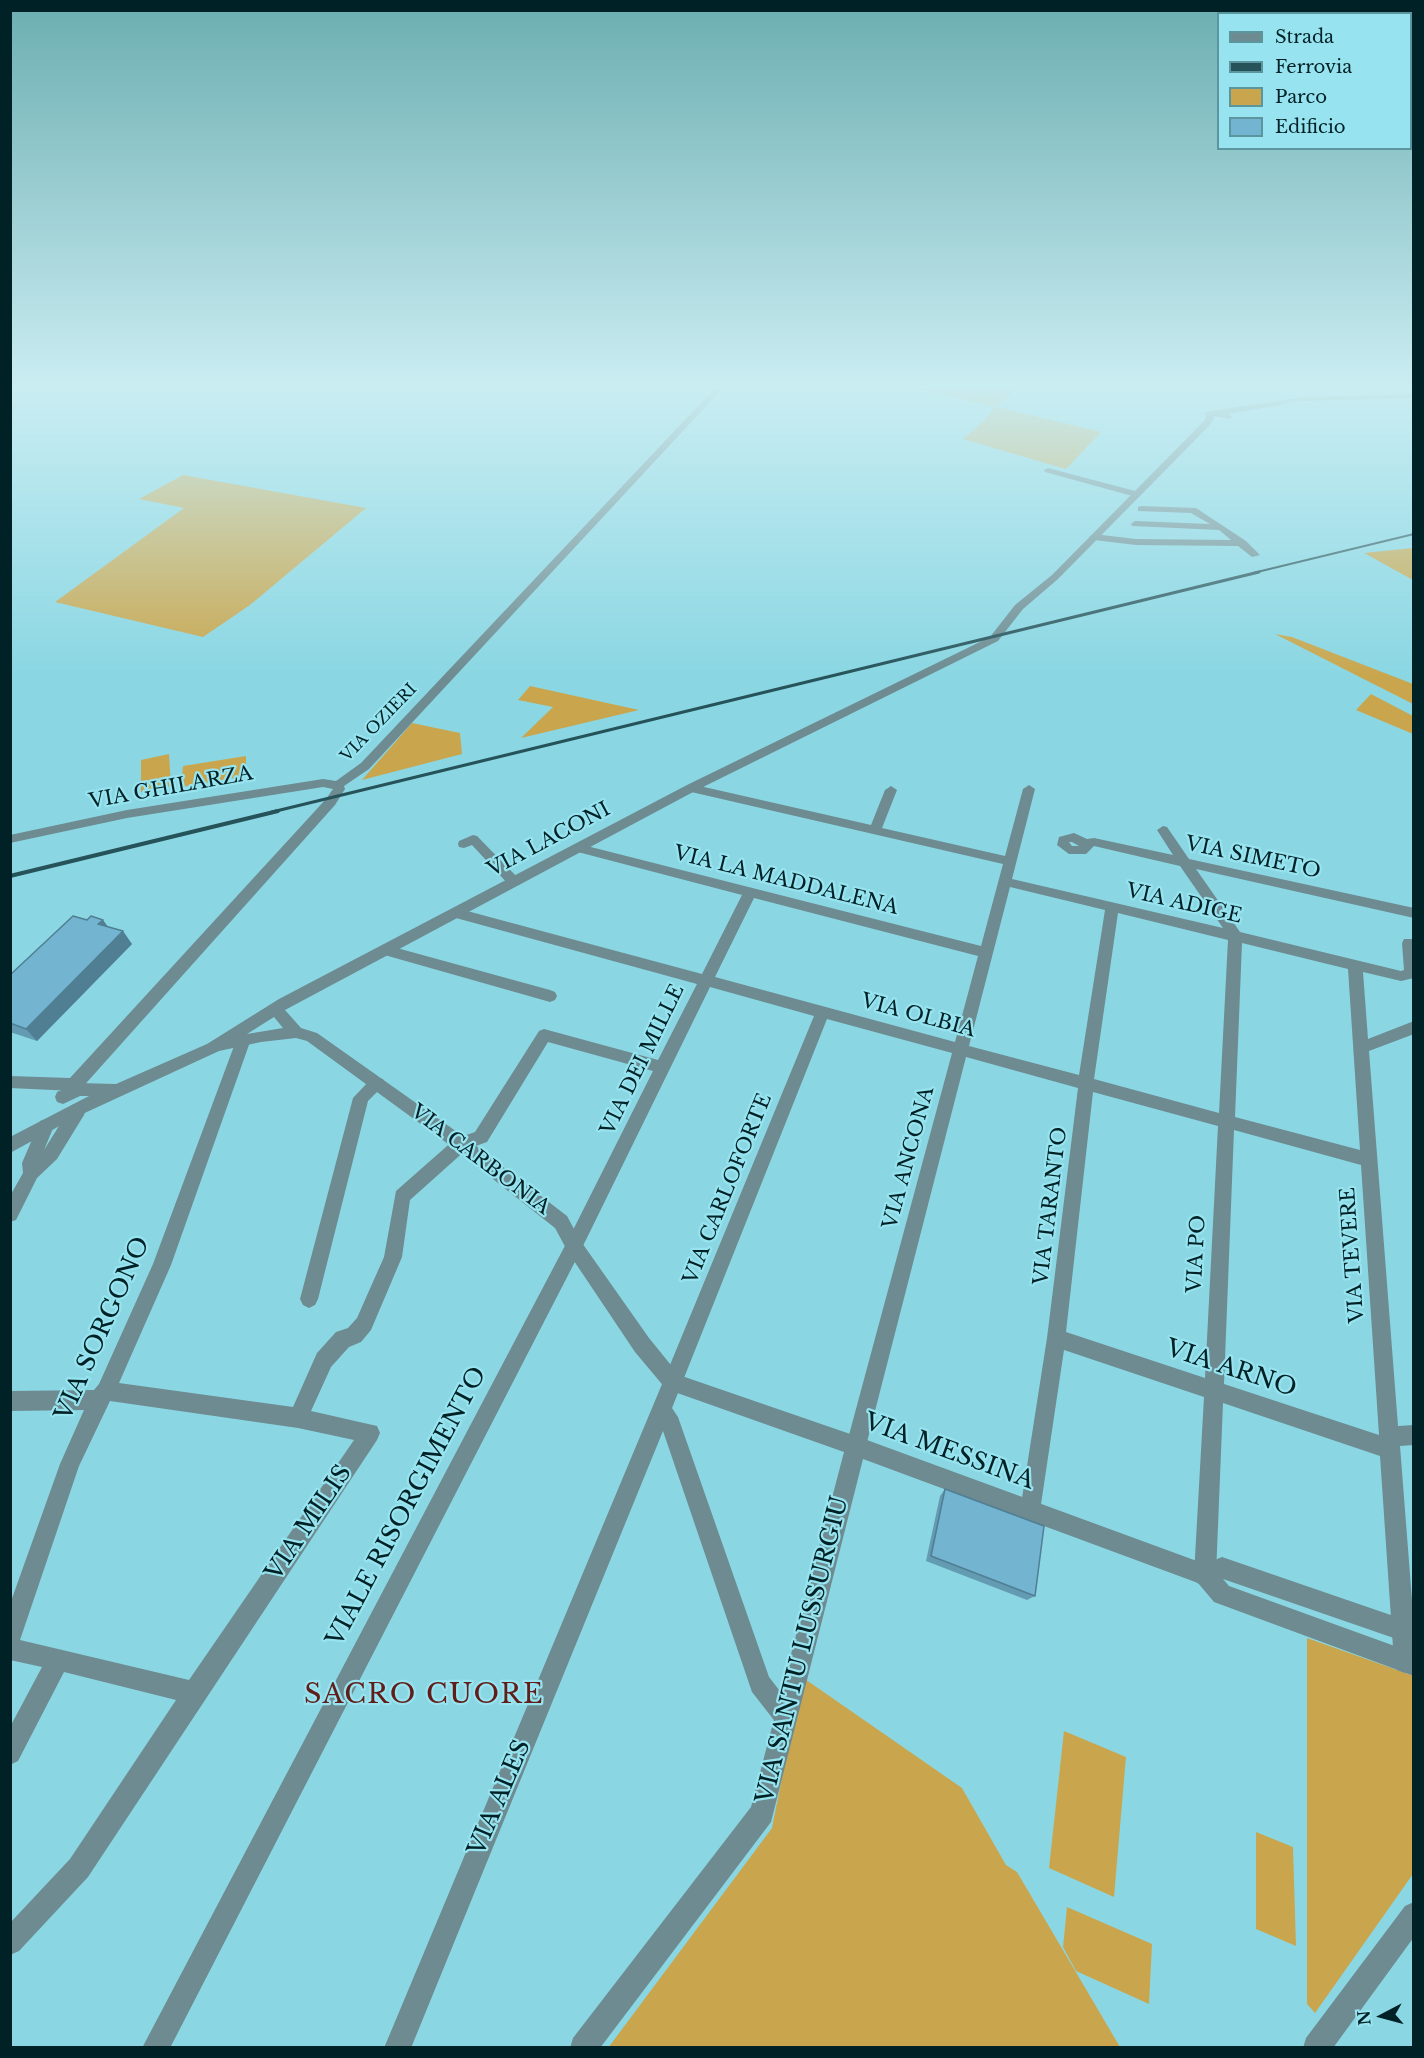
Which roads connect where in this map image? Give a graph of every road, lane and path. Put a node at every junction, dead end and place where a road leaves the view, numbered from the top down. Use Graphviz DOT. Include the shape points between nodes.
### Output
graph roads {
  1 [pos="628,485"];
  2 [pos="1103,485"];
  3 [pos="1145,485"];
  4 [pos="1136,494"];
  5 [pos="1129,501"];
  6 [pos="1141,509"];
  7 [pos="1135,524"];
  8 [pos="1221,527"];
  9 [pos="1094,537"];
  10 [pos="1144,542"];
  11 [pos="1243,543"];
  12 [pos="1255,555"];
  13 [pos="338,785"];
  14 [pos="691,788"];
  15 [pos="1029,789"];
  16 [pos="891,790"];
  17 [pos="875,830"];
  18 [pos="1163,830"];
  19 [pos="10,839"];
  20 [pos="464,844"];
  21 [pos="1085,844"];
  22 [pos="579,848"];
  23 [pos="1009,861"];
  24 [pos="1186,864"];
  25 [pos="1003,881"];
  26 [pos="514,882"];
  27 [pos="750,892"];
  28 [pos="1112,907"];
  29 [pos="456,913"];
  30 [pos="1413,913"];
  31 [pos="1235,936"];
  32 [pos="1409,943"];
  33 [pos="386,950"];
  34 [pos="984,952"];
  35 [pos="1355,965"];
  36 [pos="706,981"];
  37 [pos="550,996"];
  38 [pos="276,1009"];
  39 [pos="823,1012"];
  40 [pos="1413,1028"];
  41 [pos="296,1032"];
  42 [pos="242,1042"];
  43 [pos="1361,1045"];
  44 [pos="212,1048"];
  45 [pos="959,1049"];
  46 [pos="663,1068"];
  47 [pos="10,1082"];
  48 [pos="1086,1083"];
  49 [pos="377,1084"];
  50 [pos="74,1099"];
  51 [pos="1225,1121"];
  52 [pos="46,1126"];
  53 [pos="461,1144"];
  54 [pos="10,1146"];
  55 [pos="1369,1160"];
  56 [pos="31,1173"];
  57 [pos="10,1214"];
  58 [pos="574,1246"];
  59 [pos="309,1299"];
  60 [pos="1056,1338"];
  61 [pos="673,1382"];
  62 [pos="1213,1390"];
  63 [pos="103,1395"];
  64 [pos="10,1401"];
  65 [pos="660,1413"];
  66 [pos="298,1418"];
  67 [pos="1413,1435"];
  68 [pos="1389,1443"];
  69 [pos="855,1446"];
  70 [pos="1030,1511"];
  71 [pos="1206,1575"];
  72 [pos="1408,1632"];
  73 [pos="10,1637"];
  74 [pos="10,1649"];
  75 [pos="58,1659"];
  76 [pos="1409,1664"];
  77 [pos="194,1693"];
  78 [pos="784,1716"];
  79 [pos="10,1753"];
  80 [pos="1413,1915"];
  81 [pos="10,1942"];
  82 [pos="155,2048"];
  83 [pos="397,2048"];
  84 [pos="583,2048"];
  85 [pos="1316,2048"];
  1 -- 13 [label="street, VIA OZIERI" via="365,766"];
  2 -- 4 [label="street"];
  3 -- 4 [label="street"];
  4 -- 5 [label="street"];
  5 -- 6 [label="street"];
  5 -- 9 [label="street"];
  6 -- 7 [label="street"];
  6 -- 8 [label="street" via="1193,510"];
  7 -- 8 [label="street"];
  7 -- 10 [label="street"];
  8 -- 11 [label="street"];
  9 -- 10 [label="street"];
  9 -- 14 [label="street, VIA LACONI" via="1055,578 1019,607 994,639"];
  10 -- 11 [label="street"];
  11 -- 12 [label="street"];
  13 -- 19 [label="street, VIA GHILARZA" via="323,783 127,813"];
  13 -- 50 [label="street, VIA OZIERI" via="334,797 316,819"];
  14 -- 17 [label="street"];
  14 -- 22 [label="street, VIA LACONI"];
  15 -- 23 [label="street, VIA ANCONA"];
  16 -- 17 [label="street"];
  17 -- 23 [label="street"];
  18 -- 24 [label="street"];
  20 -- 26 [label="street" via="473,840"];
  21 -- 24 [label="street, VIA SIMETO" via="1094,842"];
  22 -- 26 [label="street, VIA LACONI"];
  22 -- 27 [label="street, VIA LA MADDALENA"];
  23 -- 25 [label="street, VIA ANCONA"];
  24 -- 30 [label="street, VIA SIMETO"];
  24 -- 31 [label="street"];
  25 -- 28 [label="street, VIA ADIGE"];
  25 -- 34 [label="street, VIA ANCONA"];
  26 -- 29 [label="street, VIA LACONI"];
  27 -- 34 [label="street, VIA LA MADDALENA"];
  27 -- 36 [label="street, VIA DEI MILLE"];
  28 -- 31 [label="street, VIA ADIGE"];
  28 -- 48 [label="street, VIA TARANTO"];
  29 -- 33 [label="street, VIA LACONI"];
  29 -- 36 [label="street, VIA OLBIA"];
  31 -- 35 [label="street, VIA ADIGE"];
  31 -- 51 [label="street, VIA PO"];
  32 -- 35 [label="street" via="1411,972 1401,976"];
  33 -- 37 [label="street"];
  33 -- 38 [label="street, VIA LACONI"];
  34 -- 45 [label="street, VIA ANCONA"];
  35 -- 43 [label="street, VIA TEVERE"];
  36 -- 39 [label="street, VIA OLBIA"];
  36 -- 46 [label="street, VIA DEI MILLE"];
  38 -- 41 [label="street, VIA CARBONIA"];
  38 -- 44 [label="street, VIA LACONI"];
  39 -- 45 [label="street, VIA OLBIA"];
  39 -- 61 [label="street, VIA CARLOFORTE"];
  40 -- 43 [label="street" via="1372,1046"];
  41 -- 42 [label="street"];
  41 -- 49 [label="street, VIA CARBONIA" via="312,1037"];
  42 -- 44 [label="street"];
  42 -- 63 [label="street, VIA SORGONO" via="162,1265"];
  43 -- 55 [label="street, VIA TEVERE"];
  44 -- 50 [label="street, VIA LACONI" via="121,1089"];
  45 -- 48 [label="street, VIA OLBIA"];
  45 -- 69 [label="street, VIA ANCONA"];
  46 -- 53 [label="street" via="544,1035 481,1137"];
  46 -- 58 [label="street, VIA DEI MILLE"];
  47 -- 50 [label="street"];
  48 -- 51 [label="street, VIA OLBIA"];
  48 -- 60 [label="street, VIA TARANTO"];
  49 -- 53 [label="street, VIA CARBONIA"];
  49 -- 59 [label="street" via="361,1098"];
  50 -- 52 [label="street"];
  50 -- 56 [label="street" via="51,1154"];
  51 -- 55 [label="street, VIA OLBIA"];
  51 -- 62 [label="street, VIA PO"];
  52 -- 54 [label="street"];
  52 -- 56 [label="street" via="30,1163"];
  53 -- 58 [label="street, VIA CARBONIA" via="561,1222"];
  53 -- 66 [label="street" via="402,1196 393,1257 364,1324 324,1360"];
  55 -- 68 [label="street, VIA TEVERE"];
  56 -- 57 [label="street"];
  58 -- 61 [label="street, VIA CARBONIA" via="642,1345"];
  58 -- 82 [label="street, VIALE RISORGIMENTO"];
  60 -- 62 [label="street, VIA ARNO"];
  60 -- 70 [label="street, VIA TARANTO"];
  61 -- 65 [label="street, VIA ALES"];
  61 -- 69 [label="street, VIA MESSINA"];
  62 -- 68 [label="street, VIA ARNO"];
  62 -- 71 [label="street, VIA PO"];
  63 -- 64 [label="street"];
  63 -- 66 [label="street"];
  63 -- 73 [label="street, VIA SORGONO" via="70,1464"];
  65 -- 78 [label="street" via="668,1417 760,1684"];
  65 -- 83 [label="street, VIA ALES"];
  66 -- 77 [label="street, VIA MILIS" via="370,1434"];
  67 -- 68 [label="street"];
  68 -- 72 [label="street, VIA TEVERE"];
  69 -- 70 [label="street, VIA MESSINA"];
  69 -- 78 [label="street, VIA SANTU LUSSURGIU"];
  70 -- 71 [label="street, VIA MESSINA"];
  71 -- 72 [label="street, VIA MESSINA" via="1222,1568"];
  71 -- 76 [label="street, VIA MESSINA" via="1222,1594"];
  72 -- 76 [label="street, VIA MESSINA"];
  74 -- 75 [label="street"];
  75 -- 77 [label="street"];
  75 -- 79 [label="street"];
  77 -- 81 [label="street, VIA MILIS" via="79,1868"];
  78 -- 84 [label="street, VIA SANTU LUSSURGIU" via="762,1813"];
  80 -- 85 [label="street"];
}
